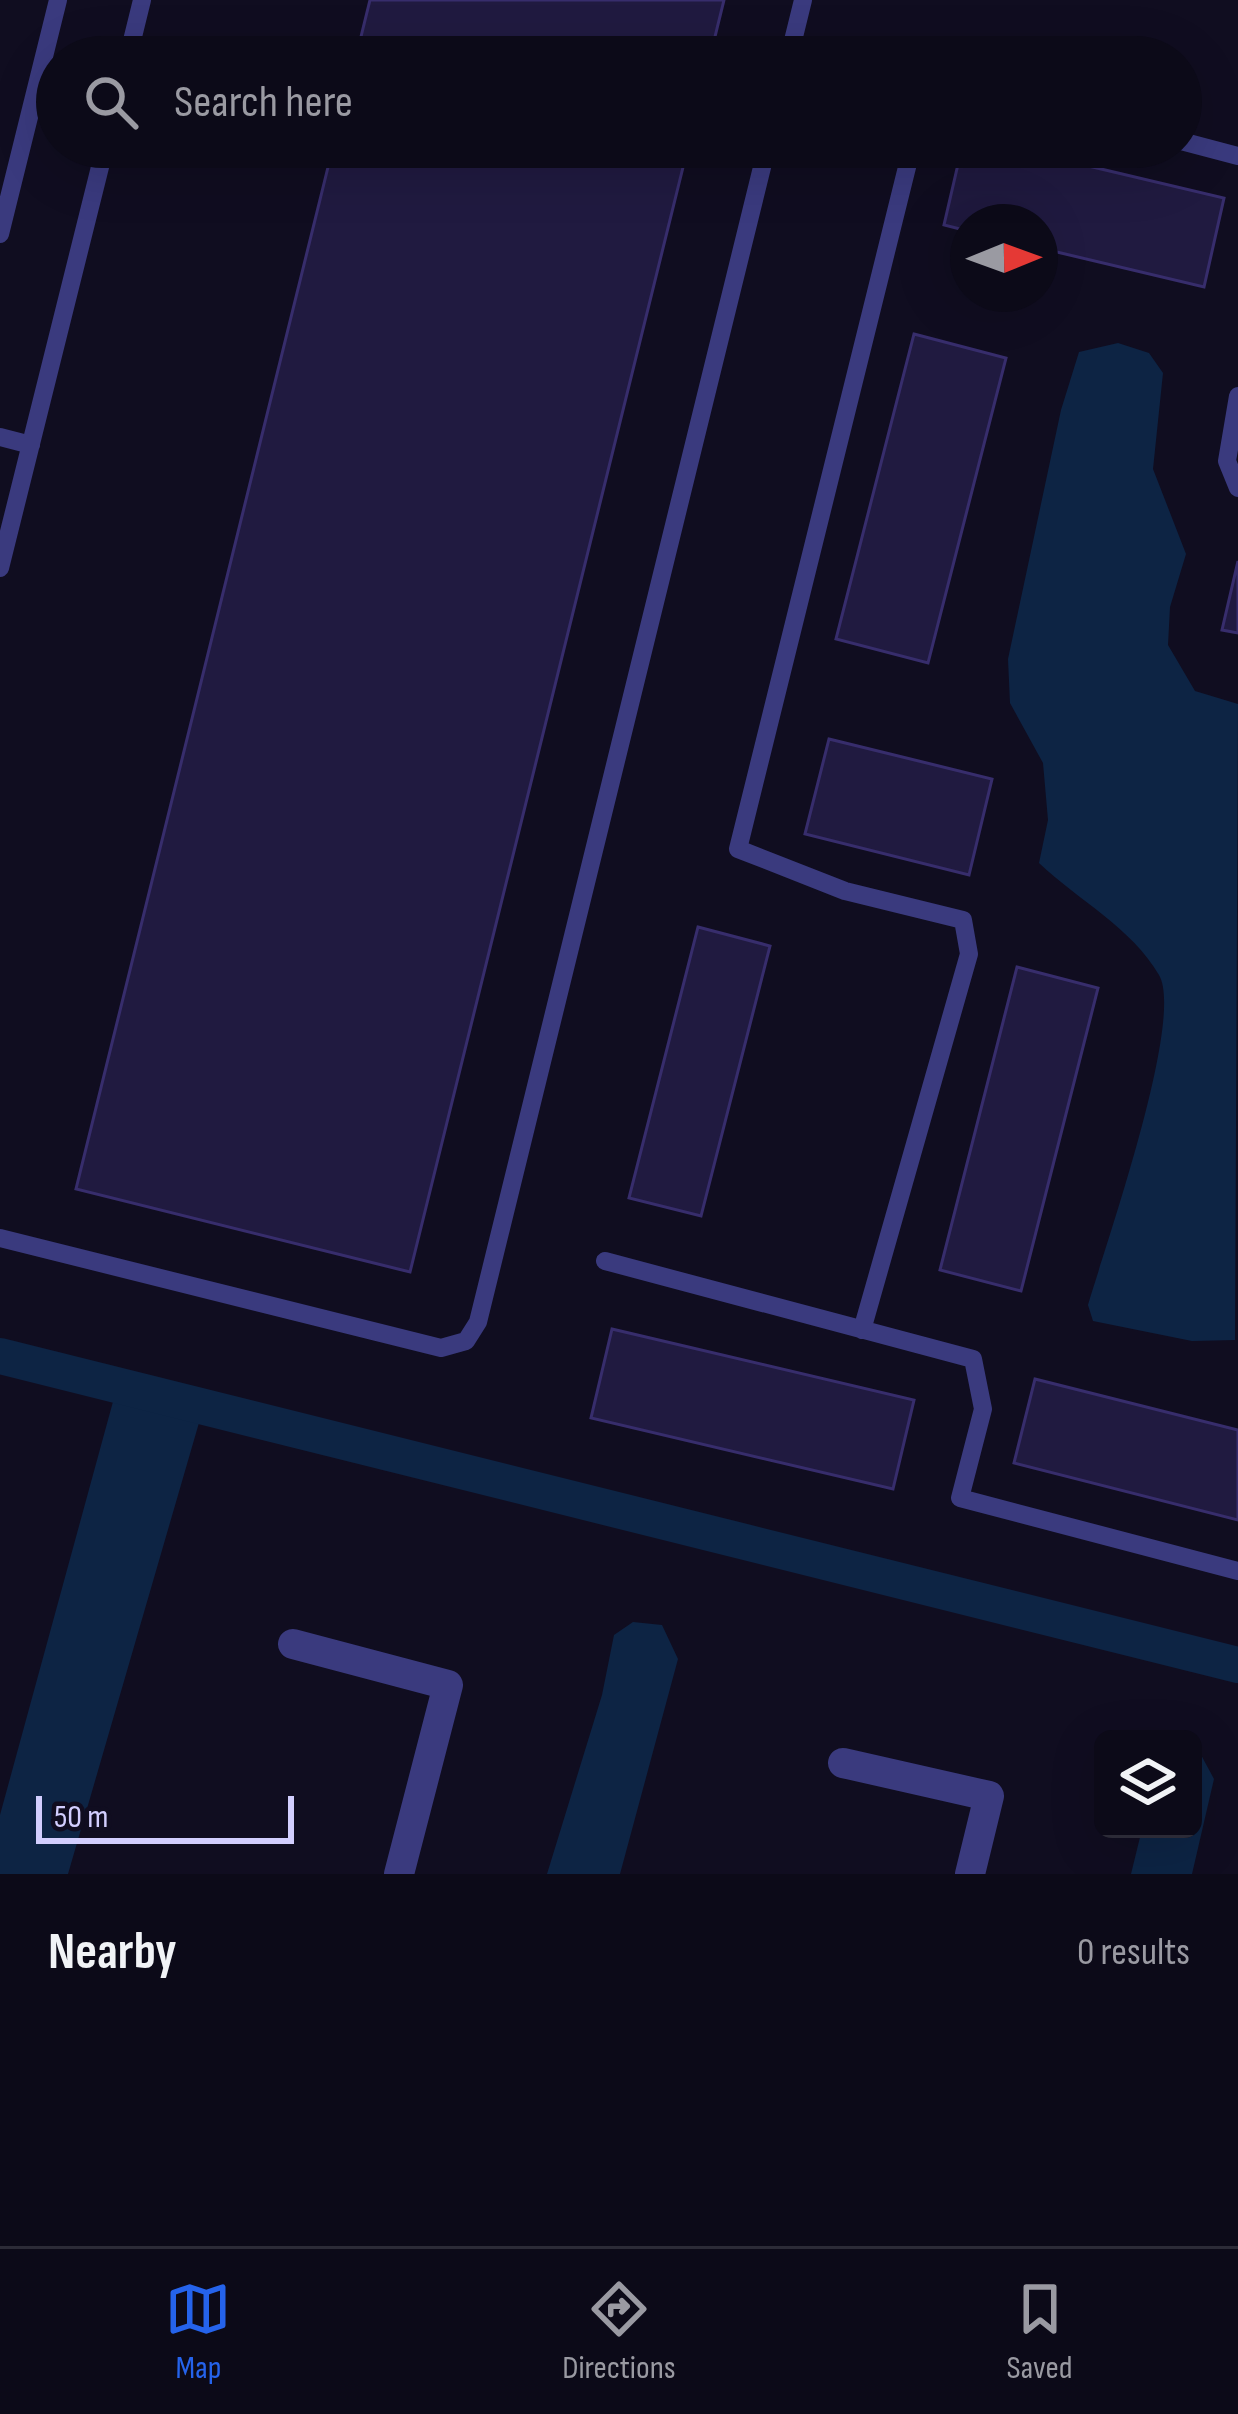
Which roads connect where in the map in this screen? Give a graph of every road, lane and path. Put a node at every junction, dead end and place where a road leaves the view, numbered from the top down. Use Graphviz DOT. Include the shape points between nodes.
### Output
graph roads {
  1 [pos="58,0"];
  2 [pos="142,0"];
  3 [pos="803,0"];
  4 [pos="49,36"];
  5 [pos="133,36"];
  6 [pos="794,36"];
  7 [pos="36,89"];
  8 [pos="1202,147"];
  9 [pos="1238,156"];
  10 [pos="100,168"];
  11 [pos="762,168"];
  12 [pos="907,168"];
  13 [pos="0,234"];
  14 [pos="1238,396"];
  15 [pos="0,437"];
  16 [pos="31,445"];
  17 [pos="1238,488"];
  18 [pos="0,568"];
  19 [pos="0,1238"];
  20 [pos="605,1261"];
  21 [pos="862,1330"];
  22 [pos="1238,1570"];
  23 [pos="293,1644"];
  24 [pos="843,1762"];
  25 [pos="399,1874"];
  26 [pos="970,1874"];
  1 -- 4 [label="lane"];
  2 -- 5 [label="lane"];
  3 -- 6 [label="lane"];
  7 -- 13 [label="lane"];
  8 -- 9 [label="lane"];
  10 -- 16 [label="lane"];
  11 -- 19 [label="lane" via="478,1322 466,1341 441,1348"];
  12 -- 21 [label="lane" via="738,849 845,891 963,920 969,955"];
  14 -- 17 [label="lane" via="1227,461"];
  15 -- 16 [label="lane"];
  16 -- 18 [label="lane"];
  20 -- 21 [label="lane"];
  21 -- 22 [label="lane" via="973,1359 983,1409 960,1498"];
  23 -- 25 [label="street" via="448,1685"];
  24 -- 26 [label="street" via="989,1796"];
}
